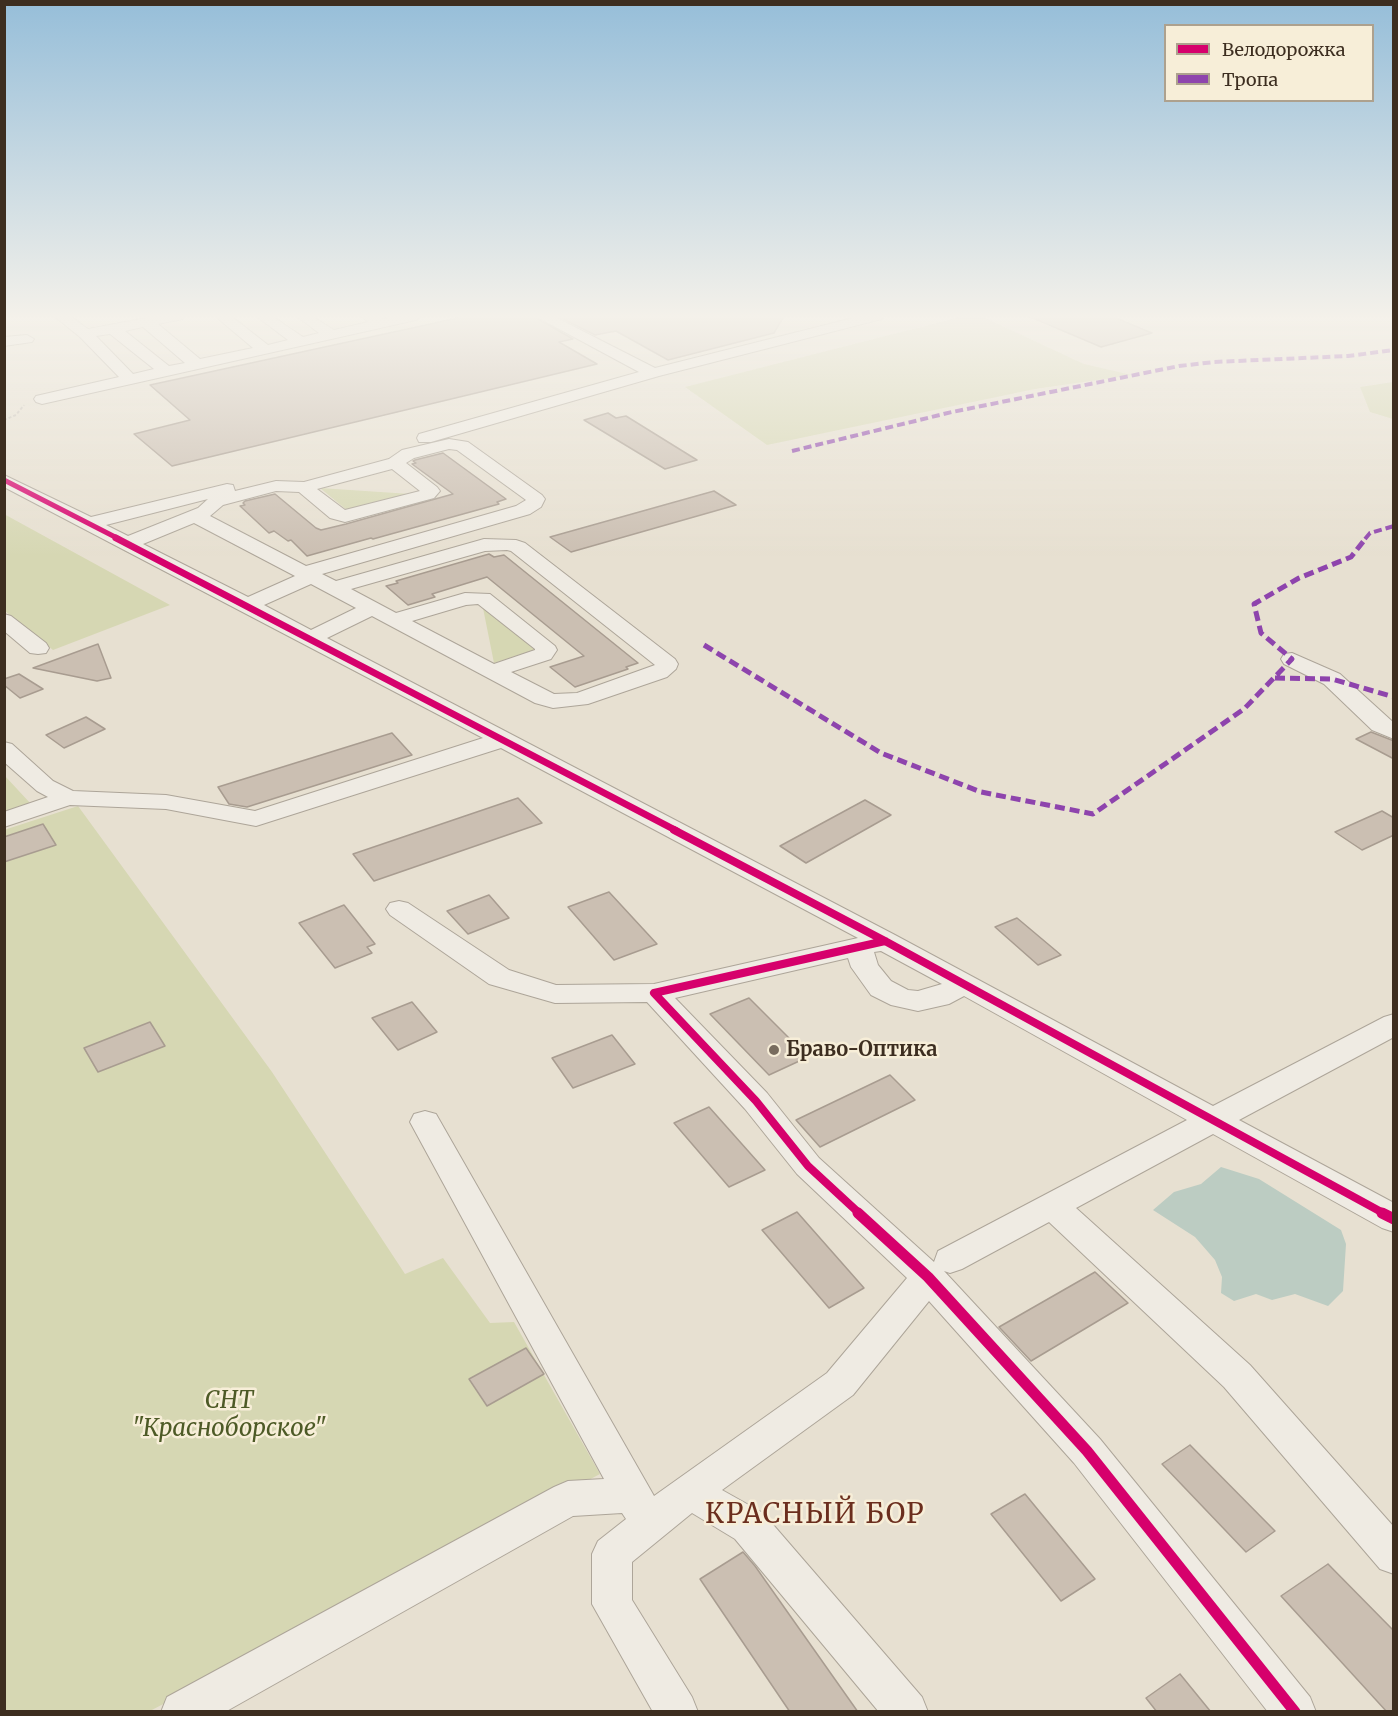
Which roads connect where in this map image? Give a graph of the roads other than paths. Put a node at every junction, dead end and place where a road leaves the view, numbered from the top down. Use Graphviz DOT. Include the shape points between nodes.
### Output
graph roads {
  1 [pos="56,396"];
  2 [pos="569,396"];
  3 [pos="42,399"];
  4 [pos="394,463"];
  5 [pos="305,475"];
  6 [pos="4,480"];
  7 [pos="195,516"];
  8 [pos="91,523"];
  9 [pos="128,543"];
  10 [pos="307,574"];
  11 [pos="333,588"];
  12 [pos="248,605"];
  13 [pos="372,608"];
  14 [pos="4,620"];
  15 [pos="394,620"];
  16 [pos="311,638"];
  17 [pos="38,648"];
  18 [pos="1292,659"];
  19 [pos="493,671"];
  20 [pos="1394,732"];
  21 [pos="504,739"];
  22 [pos="4,749"];
  23 [pos="68,798"];
  24 [pos="4,820"];
  25 [pos="399,909"];
  26 [pos="872,944"];
  27 [pos="961,982"];
  28 [pos="654,993"];
  29 [pos="1394,1024"];
  30 [pos="1214,1121"];
  31 [pos="425,1122"];
  32 [pos="1052,1205"];
  33 [pos="1394,1219"];
  34 [pos="939,1269"];
  35 [pos="690,1491"];
  36 [pos="641,1509"];
  37 [pos="1394,1556"];
  38 [pos="182,1712"];
  39 [pos="677,1712"];
  40 [pos="907,1712"];
  41 [pos="1295,1712"];
  1 -- 3 [label="street"];
  2 -- 5 [label="street"];
  4 -- 5 [label="street"];
  4 -- 5 [label="street" via="429,489 428,494 345,516 337,514"];
  4 -- 10 [label="street" via="408,454 457,445 533,496 535,503 523,510"];
  5 -- 7 [label="street" via="217,501"];
  5 -- 8 [label="street"];
  6 -- 8 [label="street"];
  7 -- 9 [label="street"];
  7 -- 10 [label="street"];
  8 -- 9 [label="street"];
  9 -- 12 [label="street"];
  10 -- 11 [label="street"];
  10 -- 12 [label="street"];
  11 -- 13 [label="street"];
  11 -- 19 [label="street" via="484,545 509,544 518,547 667,664 659,672 566,701 543,698"];
  12 -- 16 [label="street"];
  13 -- 15 [label="street"];
  13 -- 16 [label="street"];
  14 -- 17 [label="street"];
  15 -- 19 [label="street"];
  15 -- 19 [label="street" via="465,598 483,598 546,650"];
  16 -- 21 [label="street"];
  18 -- 20 [label="street" via="1332,679 1380,725"];
  21 -- 23 [label="street" via="256,819 166,802"];
  21 -- 26 [label="street"];
  22 -- 23 [label="street" via="45,786"];
  23 -- 24 [label="street"];
  25 -- 28 [label="street" via="499,977 555,994"];
  26 -- 27 [label="street"];
  26 -- 27 [label="street" via="865,967 881,988 901,998 918,1001 939,997"];
  26 -- 28 [label="street"];
  27 -- 30 [label="street"];
  28 -- 34 [label="street" via="756,1101 808,1166"];
  29 -- 30 [label="street"];
  30 -- 32 [label="street"];
  30 -- 33 [label="street"];
  31 -- 36 [label="street"];
  32 -- 34 [label="street"];
  32 -- 37 [label="street" via="1237,1376"];
  34 -- 35 [label="street" via="840,1384"];
  34 -- 41 [label="street"];
  35 -- 36 [label="street"];
  35 -- 40 [label="street" via="749,1526"];
  36 -- 38 [label="street" via="568,1499"];
  36 -- 39 [label="street" via="612,1554 612,1604"];
}
